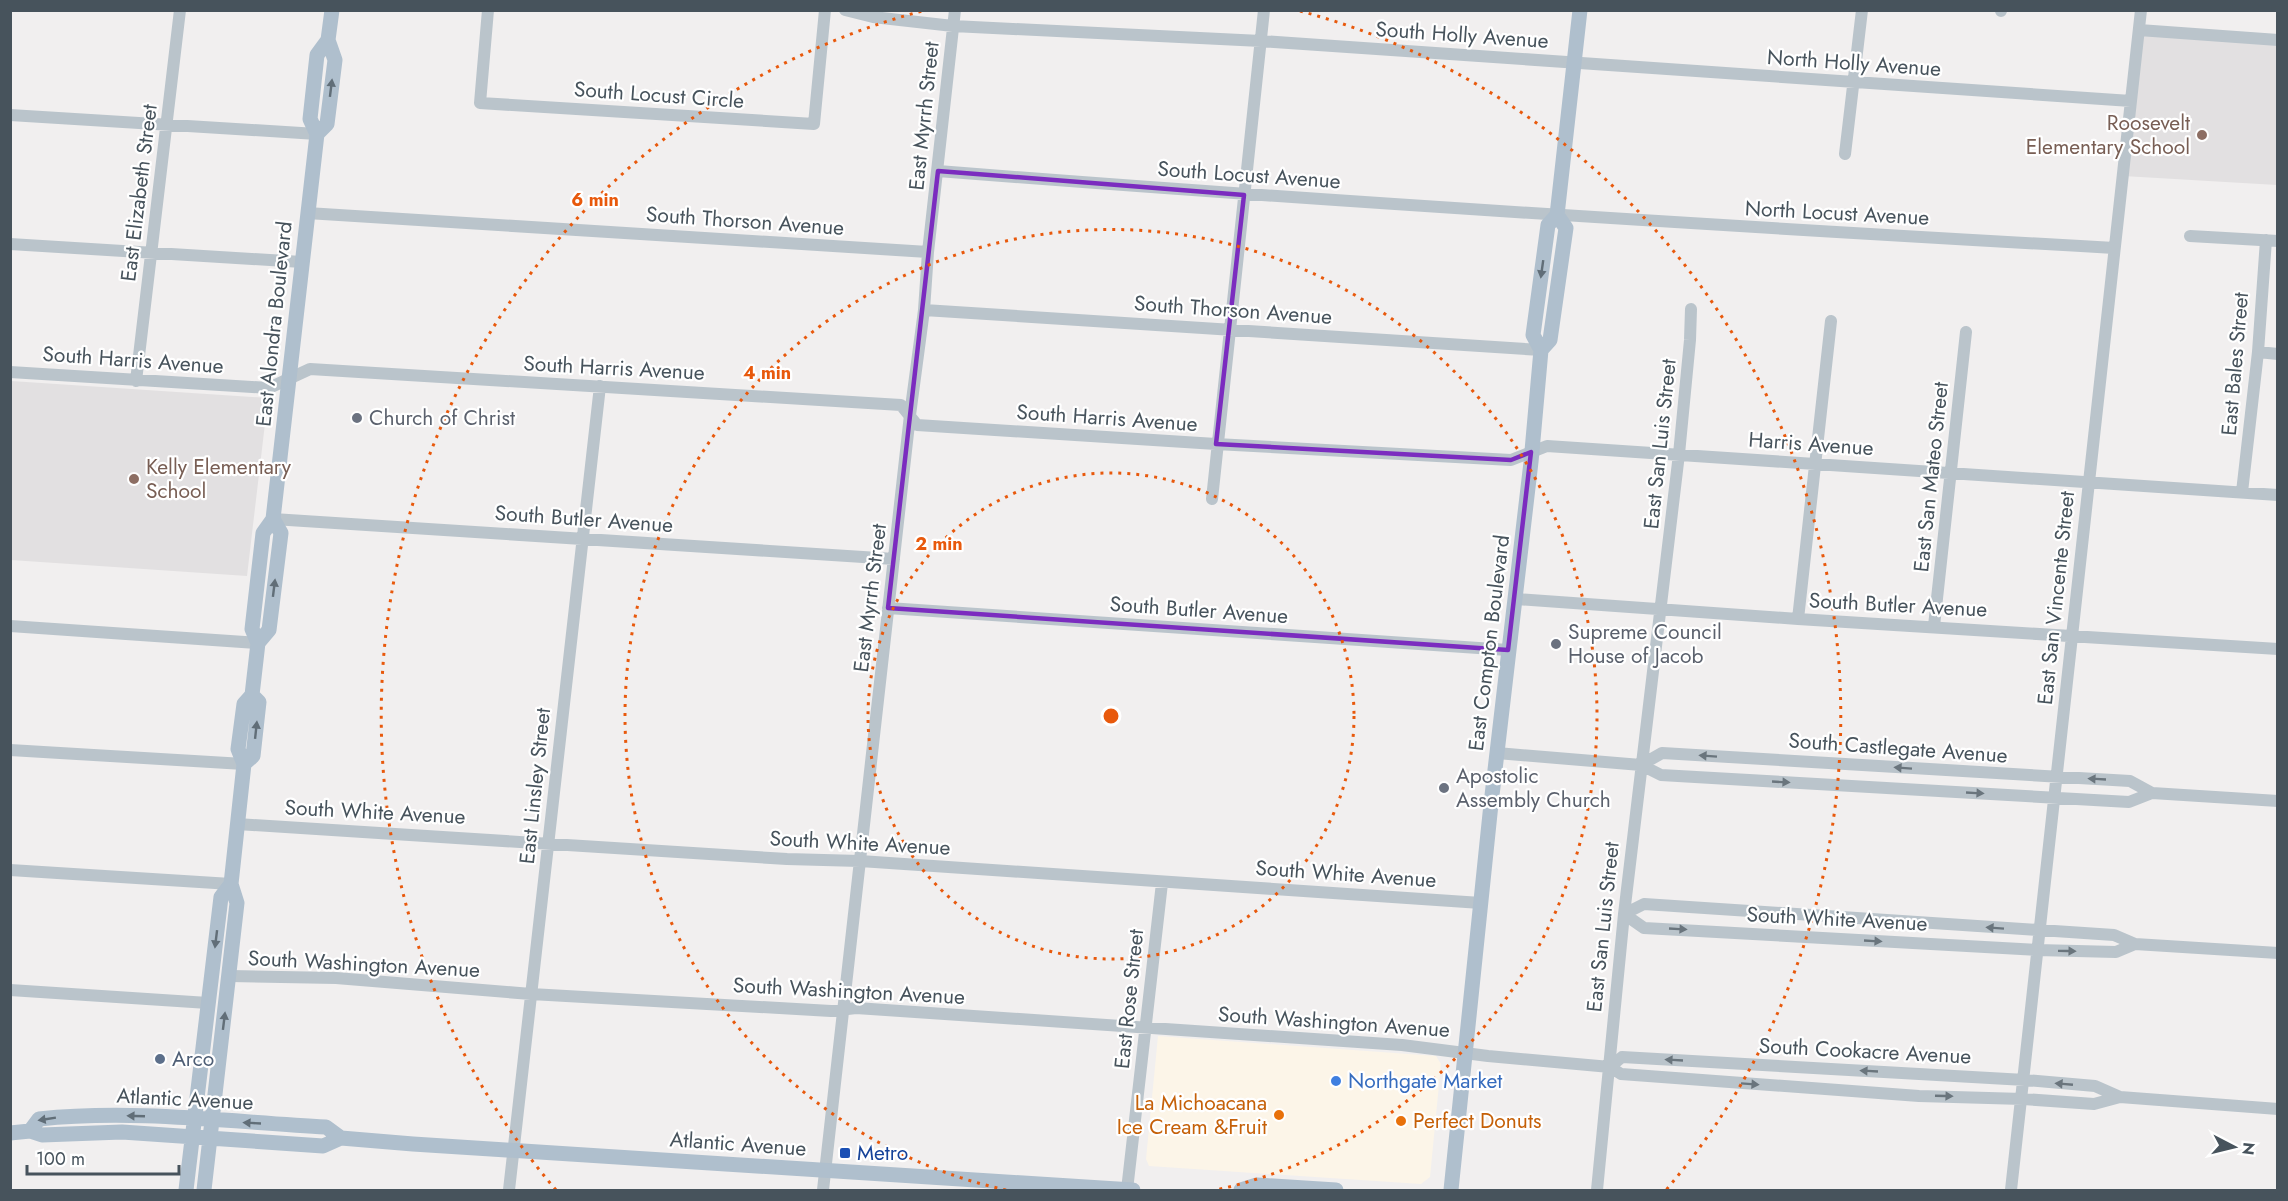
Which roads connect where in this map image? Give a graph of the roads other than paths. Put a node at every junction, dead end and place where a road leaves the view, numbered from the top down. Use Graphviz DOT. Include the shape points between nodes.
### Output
graph roads {
  1 [pos="180,10"];
  2 [pos="332,10"];
  3 [pos="488,10"];
  4 [pos="825,10"];
  5 [pos="845,10"];
  6 [pos="955,10"];
  7 [pos="1264,10"];
  8 [pos="1580,10"];
  9 [pos="1862,10"];
  10 [pos="2141,10"];
  11 [pos="953,26"];
  12 [pos="2139,30"];
  13 [pos="2277,40"];
  14 [pos="1261,41"];
  15 [pos="1574,63"];
  16 [pos="1854,82"];
  17 [pos="2131,101"];
  18 [pos="10,115"];
  19 [pos="167,125"];
  20 [pos="317,134"];
  21 [pos="1845,154"];
  22 [pos="938,171"];
  23 [pos="1244,195"];
  24 [pos="307,213"];
  25 [pos="1557,215"];
  26 [pos="2190,236"];
  27 [pos="2272,241"];
  28 [pos="10,244"];
  29 [pos="2115,248"];
  30 [pos="928,252"];
  31 [pos="152,253"];
  32 [pos="302,262"];
  33 [pos="1691,309"];
  34 [pos="924,310"];
  35 [pos="1831,321"];
  36 [pos="1229,329"];
  37 [pos="1966,332"];
  38 [pos="1540,350"];
  39 [pos="2258,352"];
  40 [pos="2277,354"];
  41 [pos="10,372"];
  42 [pos="289,379"];
  43 [pos="136,381"];
  44 [pos="600,386"];
  45 [pos="910,415"];
  46 [pos="1216,444"];
  47 [pos="1531,452"];
  48 [pos="1679,454"];
  49 [pos="1815,464"];
  50 [pos="1952,473"];
  51 [pos="2089,481"];
  52 [pos="2242,492"];
  53 [pos="2277,495"];
  54 [pos="1212,499"];
  55 [pos="273,519"];
  56 [pos="583,538"];
  57 [pos="894,559"];
  58 [pos="1516,599"];
  59 [pos="888,608"];
  60 [pos="1660,610"];
  61 [pos="1798,619"];
  62 [pos="1934,626"];
  63 [pos="10,627"];
  64 [pos="2072,636"];
  65 [pos="258,642"];
  66 [pos="2277,649"];
  67 [pos="1508,650"];
  68 [pos="10,750"];
  69 [pos="1497,753"];
  70 [pos="244,764"];
  71 [pos="1641,765"];
  72 [pos="2056,777"];
  73 [pos="2152,793"];
  74 [pos="2054,798"];
  75 [pos="2277,801"];
  76 [pos="237,824"];
  77 [pos="548,842"];
  78 [pos="860,861"];
  79 [pos="10,870"];
  80 [pos="1162,883"];
  81 [pos="231,885"];
  82 [pos="1481,903"];
  83 [pos="1624,914"];
  84 [pos="2039,931"];
  85 [pos="2136,944"];
  86 [pos="2037,950"];
  87 [pos="2277,953"];
  88 [pos="230,976"];
  89 [pos="10,990"];
  90 [pos="531,994"];
  91 [pos="208,1003"];
  92 [pos="843,1009"];
  93 [pos="1145,1028"];
  94 [pos="1466,1053"];
  95 [pos="1610,1067"];
  96 [pos="2025,1080"];
  97 [pos="2120,1097"];
  98 [pos="2023,1099"];
  99 [pos="2277,1109"];
  100 [pos="195,1119"];
  101 [pos="212,1121"];
  102 [pos="30,1131"];
  103 [pos="10,1133"];
  104 [pos="192,1138"];
  105 [pos="341,1138"];
  106 [pos="210,1140"];
  107 [pos="513,1151"];
  108 [pos="825,1171"];
  109 [pos="1127,1190"];
  110 [pos="186,1191"];
  111 [pos="204,1191"];
  112 [pos="509,1191"];
  113 [pos="823,1191"];
  114 [pos="1133,1191"];
  115 [pos="1241,1191"];
  116 [pos="1336,1191"];
  117 [pos="1451,1191"];
  118 [pos="1597,1191"];
  119 [pos="2011,1191"];
  1 -- 19 [label="street, East Elizabeth Street"];
  2 -- 20 [label="main road, East Alondra Boulevard" via="328,40 335,60 327,124"];
  3 -- 4 [label="street, South Locust Circle" via="480,103 814,124"];
  5 -- 11 [label="street, South Holly Avenue"];
  6 -- 11 [label="street, East Myrrh Street"];
  7 -- 14 [label="street"];
  8 -- 15 [label="main road, East Compton Boulevard"];
  9 -- 16 [label="street"];
  10 -- 12 [label="street, East San Vincente Street"];
  11 -- 14 [label="street, South Holly Avenue"];
  11 -- 22 [label="street, East Myrrh Street"];
  12 -- 13 [label="street"];
  12 -- 17 [label="street, East San Vincente Street"];
  14 -- 15 [label="street, South Holly Avenue"];
  14 -- 23 [label="street"];
  15 -- 16 [label="street, North Holly Avenue"];
  15 -- 25 [label="main road, East Compton Boulevard"];
  16 -- 17 [label="street, North Holly Avenue"];
  16 -- 21 [label="street"];
  17 -- 29 [label="street, East San Vincente Street"];
  18 -- 19 [label="street"];
  19 -- 20 [label="street"];
  19 -- 31 [label="street, East Elizabeth Street"];
  20 -- 24 [label="main road, East Alondra Boulevard"];
  22 -- 23 [label="street, South Locust Avenue"];
  22 -- 30 [label="street, East Myrrh Street"];
  23 -- 25 [label="street, South Locust Avenue"];
  23 -- 36 [label="street"];
  24 -- 30 [label="street, South Thorson Avenue"];
  24 -- 32 [label="main road, East Alondra Boulevard"];
  25 -- 29 [label="street, North Locust Avenue"];
  25 -- 38 [label="main road, East Compton Boulevard" via="1566,228 1550,340"];
  26 -- 27 [label="street"];
  27 -- 39 [label="street, East Bales Street"];
  28 -- 31 [label="street"];
  29 -- 51 [label="street, East San Vincente Street"];
  30 -- 34 [label="street, East Myrrh Street"];
  31 -- 32 [label="street"];
  31 -- 43 [label="street, East Elizabeth Street"];
  32 -- 42 [label="main road, East Alondra Boulevard"];
  33 -- 48 [label="street, East San Luis Street"];
  34 -- 36 [label="street, South Thorson Avenue"];
  34 -- 45 [label="street, East Myrrh Street"];
  35 -- 49 [label="street"];
  36 -- 38 [label="street, South Thorson Avenue"];
  36 -- 46 [label="street"];
  37 -- 50 [label="street, East San Mateo Street"];
  38 -- 47 [label="main road, East Compton Boulevard"];
  39 -- 40 [label="street"];
  39 -- 52 [label="street, East Bales Street"];
  41 -- 43 [label="street, South Harris Avenue"];
  42 -- 43 [label="street, South Harris Avenue" via="269,388"];
  42 -- 44 [label="street, South Harris Avenue" via="310,369"];
  42 -- 55 [label="main road, East Alondra Boulevard"];
  44 -- 45 [label="street, South Harris Avenue" via="901,405"];
  44 -- 56 [label="street, East Linsley Street"];
  45 -- 46 [label="street, South Harris Avenue" via="917,424"];
  45 -- 57 [label="street, East Myrrh Street"];
  46 -- 47 [label="street, South Harris Avenue" via="1509,460"];
  46 -- 54 [label="street"];
  47 -- 48 [label="street, Harris Avenue" via="1547,446"];
  47 -- 58 [label="main road, East Compton Boulevard"];
  48 -- 49 [label="street, Harris Avenue"];
  48 -- 60 [label="street, East San Luis Street"];
  49 -- 50 [label="street, Harris Avenue"];
  49 -- 61 [label="street"];
  50 -- 51 [label="street, Harris Avenue"];
  50 -- 62 [label="street, East San Mateo Street"];
  51 -- 52 [label="street"];
  51 -- 64 [label="street, East San Vincente Street"];
  52 -- 53 [label="street"];
  55 -- 56 [label="street, South Butler Avenue"];
  55 -- 65 [label="main road, East Alondra Boulevard" via="281,533 280,543 269,630"];
  56 -- 57 [label="street, South Butler Avenue"];
  56 -- 77 [label="street, East Linsley Street"];
  57 -- 59 [label="street, East Myrrh Street"];
  58 -- 60 [label="street, South Butler Avenue"];
  58 -- 67 [label="main road, East Compton Boulevard"];
  59 -- 67 [label="street, South Butler Avenue"];
  59 -- 78 [label="street, East Myrrh Street"];
  60 -- 61 [label="street, South Butler Avenue"];
  60 -- 71 [label="street, East San Luis Street"];
  61 -- 62 [label="street, South Butler Avenue"];
  62 -- 64 [label="street, South Butler Avenue"];
  63 -- 65 [label="street"];
  64 -- 66 [label="street, South Butler Avenue"];
  64 -- 72 [label="street, East San Vincente Street"];
  65 -- 70 [label="main road, East Alondra Boulevard" via="252,695 244,704 238,749"];
  67 -- 69 [label="main road, East Compton Boulevard"];
  68 -- 70 [label="street"];
  69 -- 71 [label="street, South Castlegate Avenue"];
  69 -- 82 [label="main road, East Compton Boulevard"];
  70 -- 76 [label="main road, East Alondra Boulevard"];
  72 -- 71 [label="street, South Castlegate Avenue, one-way" via="1662,753"];
  71 -- 74 [label="street, South Castlegate Avenue, one-way" via="1661,775"];
  71 -- 83 [label="street, East San Luis Street"];
  73 -- 72 [label="street, South Castlegate Avenue, one-way" via="2130,781"];
  72 -- 74 [label="street, East San Vincente Street"];
  73 -- 74 [label="street, South Castlegate Avenue" via="2129,802"];
  73 -- 75 [label="street, South Castlegate Avenue"];
  74 -- 84 [label="street, East San Vincente Street"];
  76 -- 77 [label="street, South White Avenue"];
  76 -- 81 [label="main road, East Alondra Boulevard"];
  77 -- 78 [label="street, South White Avenue"];
  77 -- 90 [label="street, East Linsley Street"];
  78 -- 80 [label="street, South White Avenue"];
  78 -- 92 [label="street, East Myrrh Street"];
  79 -- 81 [label="street"];
  80 -- 82 [label="street, South White Avenue"];
  80 -- 93 [label="street, East Rose Street"];
  81 -- 88 [label="main road, East Alondra Boulevard" via="237,903"];
  81 -- 91 [label="main road, East Alondra Boulevard, one-way" via="221,897"];
  82 -- 94 [label="main road, East Compton Boulevard"];
  84 -- 83 [label="street, South White Avenue, one-way" via="1644,904"];
  83 -- 86 [label="street, South White Avenue, one-way" via="1644,927"];
  83 -- 95 [label="street, East San Luis Street"];
  84 -- 85 [label="street, South White Avenue" via="2114,935"];
  84 -- 86 [label="street, East San Vincente Street"];
  86 -- 85 [label="street, South White Avenue, one-way" via="2116,952"];
  85 -- 87 [label="street, South White Avenue"];
  86 -- 96 [label="street, East San Vincente Street"];
  88 -- 90 [label="street, South Washington Avenue" via="336,978"];
  101 -- 88 [label="main road, East Alondra Boulevard, one-way"];
  89 -- 91 [label="street"];
  90 -- 92 [label="street, South Washington Avenue"];
  90 -- 107 [label="street, East Linsley Street"];
  91 -- 100 [label="main road, East Alondra Boulevard"];
  92 -- 93 [label="street, South Washington Avenue"];
  92 -- 108 [label="street, East Myrrh Street"];
  93 -- 94 [label="street, South Washington Avenue" via="1402,1045"];
  93 -- 109 [label="street, East Rose Street"];
  94 -- 95 [label="street, South Cookacre Avenue"];
  94 -- 117 [label="main road, East Compton Boulevard"];
  96 -- 95 [label="street, South Cookacre Avenue, one-way" via="1622,1057"];
  95 -- 98 [label="street, South Cookacre Avenue, one-way" via="1621,1074 1919,1096"];
  95 -- 118 [label="street, East San Luis Street"];
  97 -- 96 [label="street, South Cookacre Avenue, one-way" via="2095,1086"];
  96 -- 98 [label="street, East San Vincente Street"];
  97 -- 98 [label="street, South Cookacre Avenue" via="2094,1104"];
  97 -- 99 [label="street, South Cookacre Avenue"];
  98 -- 119 [label="street, East San Vincente Street"];
  100 -- 101 [label="main road, Atlantic Avenue"];
  100 -- 102 [label="main road, Atlantic Avenue, one-way" via="71,1116 39,1119"];
  100 -- 104 [label="main road, East Alondra Boulevard"];
  105 -- 101 [label="main road, Atlantic Avenue, one-way" via="326,1127"];
  101 -- 106 [label="main road, East Alondra Boulevard"];
  102 -- 103 [label="main road, Atlantic Avenue"];
  102 -- 104 [label="main road, Atlantic Avenue" via="42,1136 122,1132"];
  104 -- 106 [label="main road, Atlantic Avenue"];
  104 -- 110 [label="main road, East Alondra Boulevard"];
  105 -- 106 [label="main road, Atlantic Avenue" via="323,1146"];
  105 -- 107 [label="main road, Atlantic Avenue"];
  106 -- 111 [label="main road, East Alondra Boulevard"];
  107 -- 108 [label="main road, Atlantic Avenue"];
  107 -- 112 [label="street, East Linsley Street"];
  108 -- 109 [label="main road, Atlantic Avenue"];
  108 -- 113 [label="street, East Myrrh Street"];
  109 -- 114 [label="main road, Atlantic Avenue"];
  115 -- 116 [label="main road" via="1257,1185"];
}
